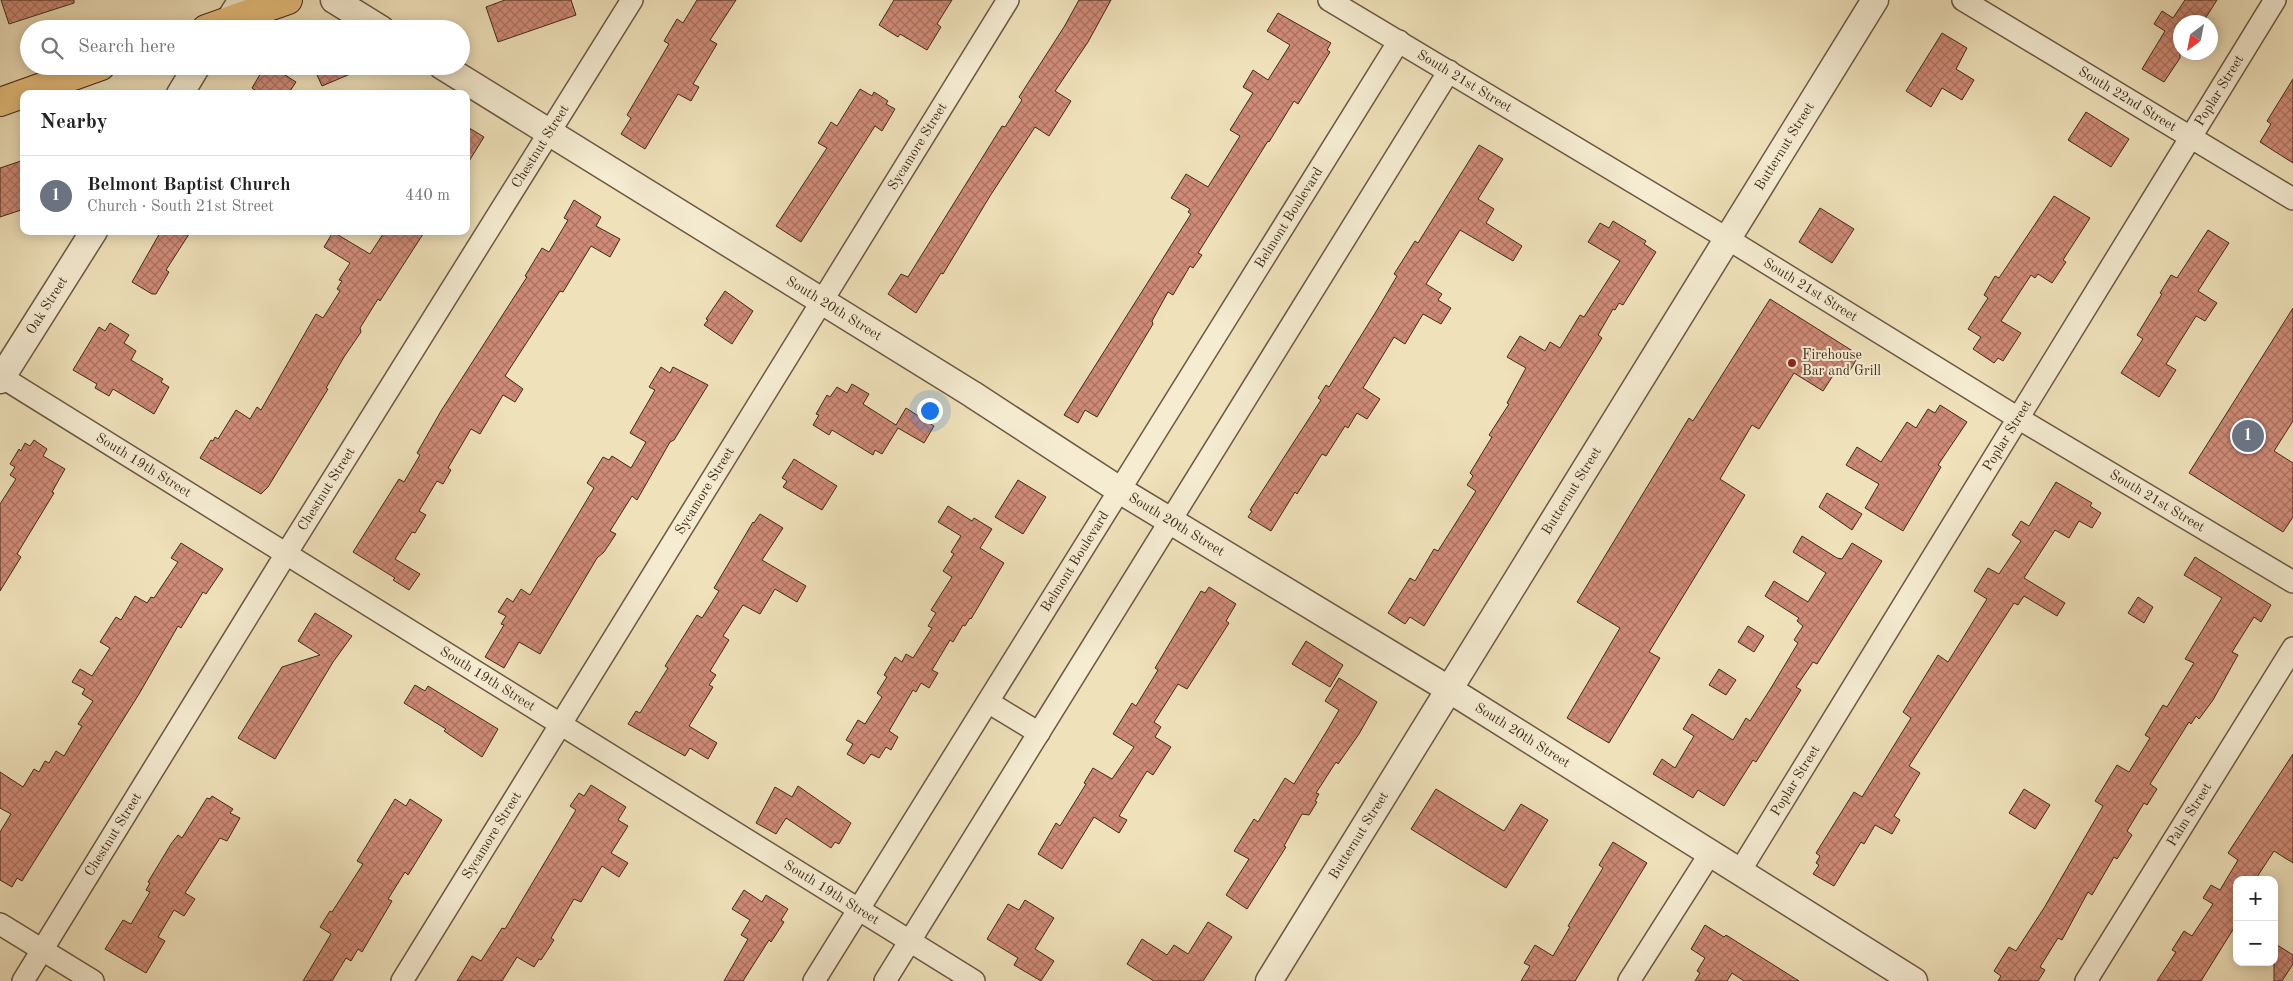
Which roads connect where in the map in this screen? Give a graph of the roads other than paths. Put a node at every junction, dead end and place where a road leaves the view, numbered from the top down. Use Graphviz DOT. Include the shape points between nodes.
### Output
graph roads {
  1 [pos="288,0"];
  2 [pos="334,0"];
  3 [pos="632,0"];
  4 [pos="1008,0"];
  5 [pos="1329,0"];
  6 [pos="1875,0"];
  7 [pos="1963,0"];
  8 [pos="2275,0"];
  9 [pos="223,20"];
  10 [pos="366,20"];
  11 [pos="1399,41"];
  12 [pos="1449,71"];
  13 [pos="76,75"];
  14 [pos="192,75"];
  15 [pos="457,75"];
  16 [pos="34,90"];
  17 [pos="182,90"];
  18 [pos="20,95"];
  19 [pos="0,102"];
  20 [pos="550,132"];
  21 [pos="2191,137"];
  22 [pos="2293,199"];
  23 [pos="91,235"];
  24 [pos="1728,239"];
  25 [pos="821,300"];
  26 [pos="1,378"];
  27 [pos="2018,418"];
  28 [pos="1121,491"];
  29 [pos="1170,520"];
  30 [pos="286,554"];
  31 [pos="2293,582"];
  32 [pos="2293,648"];
  33 [pos="1450,690"];
  34 [pos="988,702"];
  35 [pos="561,724"];
  36 [pos="1039,733"];
  37 [pos="1711,852"];
  38 [pos="1740,871"];
  39 [pos="859,909"];
  40 [pos="0,924"];
  41 [pos="910,941"];
  42 [pos="43,950"];
  43 [pos="24,981"];
  44 [pos="93,981"];
  45 [pos="402,981"];
  46 [pos="814,981"];
  47 [pos="885,981"];
  48 [pos="974,981"];
  49 [pos="1269,981"];
  50 [pos="1629,981"];
  51 [pos="1914,981"];
  52 [pos="2086,981"];
  1 -- 9 [label="main road"];
  2 -- 10 [label="street"];
  3 -- 20 [label="street, Chestnut Street"];
  4 -- 25 [label="street, Sycamore Street"];
  5 -- 11 [label="street, South 21st Street"];
  6 -- 24 [label="street, Butternut Street"];
  7 -- 21 [label="street, South 22nd Street"];
  8 -- 21 [label="street, Poplar Street"];
  11 -- 12 [label="street, South 21st Street"];
  11 -- 28 [label="street, Belmont Boulevard"];
  12 -- 24 [label="street, South 21st Street"];
  12 -- 29 [label="street"];
  13 -- 16 [label="main road"];
  14 -- 17 [label="street"];
  15 -- 20 [label="street, South 20th Street"];
  18 -- 19 [label="main road"];
  20 -- 25 [label="street, South 20th Street"];
  20 -- 30 [label="street, Chestnut Street"];
  21 -- 22 [label="street, South 22nd Street"];
  21 -- 27 [label="street, Poplar Street"];
  23 -- 26 [label="street, Oak Street"];
  24 -- 27 [label="street, South 21st Street"];
  24 -- 33 [label="street, Butternut Street"];
  25 -- 28 [label="street, South 20th Street"];
  25 -- 35 [label="street, Sycamore Street"];
  26 -- 30 [label="street, South 19th Street"];
  27 -- 31 [label="street, South 21st Street"];
  27 -- 38 [label="street, Poplar Street"];
  28 -- 29 [label="street, South 20th Street"];
  28 -- 34 [label="street, Belmont Boulevard"];
  29 -- 33 [label="street, South 20th Street"];
  29 -- 36 [label="street"];
  30 -- 35 [label="street, South 19th Street"];
  30 -- 42 [label="street, Chestnut Street"];
  32 -- 52 [label="street, Palm Street"];
  33 -- 37 [label="street, South 20th Street"];
  33 -- 49 [label="street, Butternut Street"];
  34 -- 36 [label="street"];
  34 -- 39 [label="street, Belmont Boulevard"];
  35 -- 39 [label="street, South 19th Street"];
  35 -- 45 [label="street, Sycamore Street"];
  36 -- 41 [label="street"];
  37 -- 38 [label="street, South 20th Street"];
  37 -- 50 [label="street"];
  38 -- 51 [label="street, South 20th Street"];
  39 -- 41 [label="street, South 19th Street"];
  39 -- 46 [label="street, Belmont Boulevard"];
  40 -- 42 [label="street"];
  41 -- 47 [label="street"];
  41 -- 48 [label="street, South 19th Street"];
  42 -- 43 [label="street, Chestnut Street"];
  42 -- 44 [label="street"];
}
